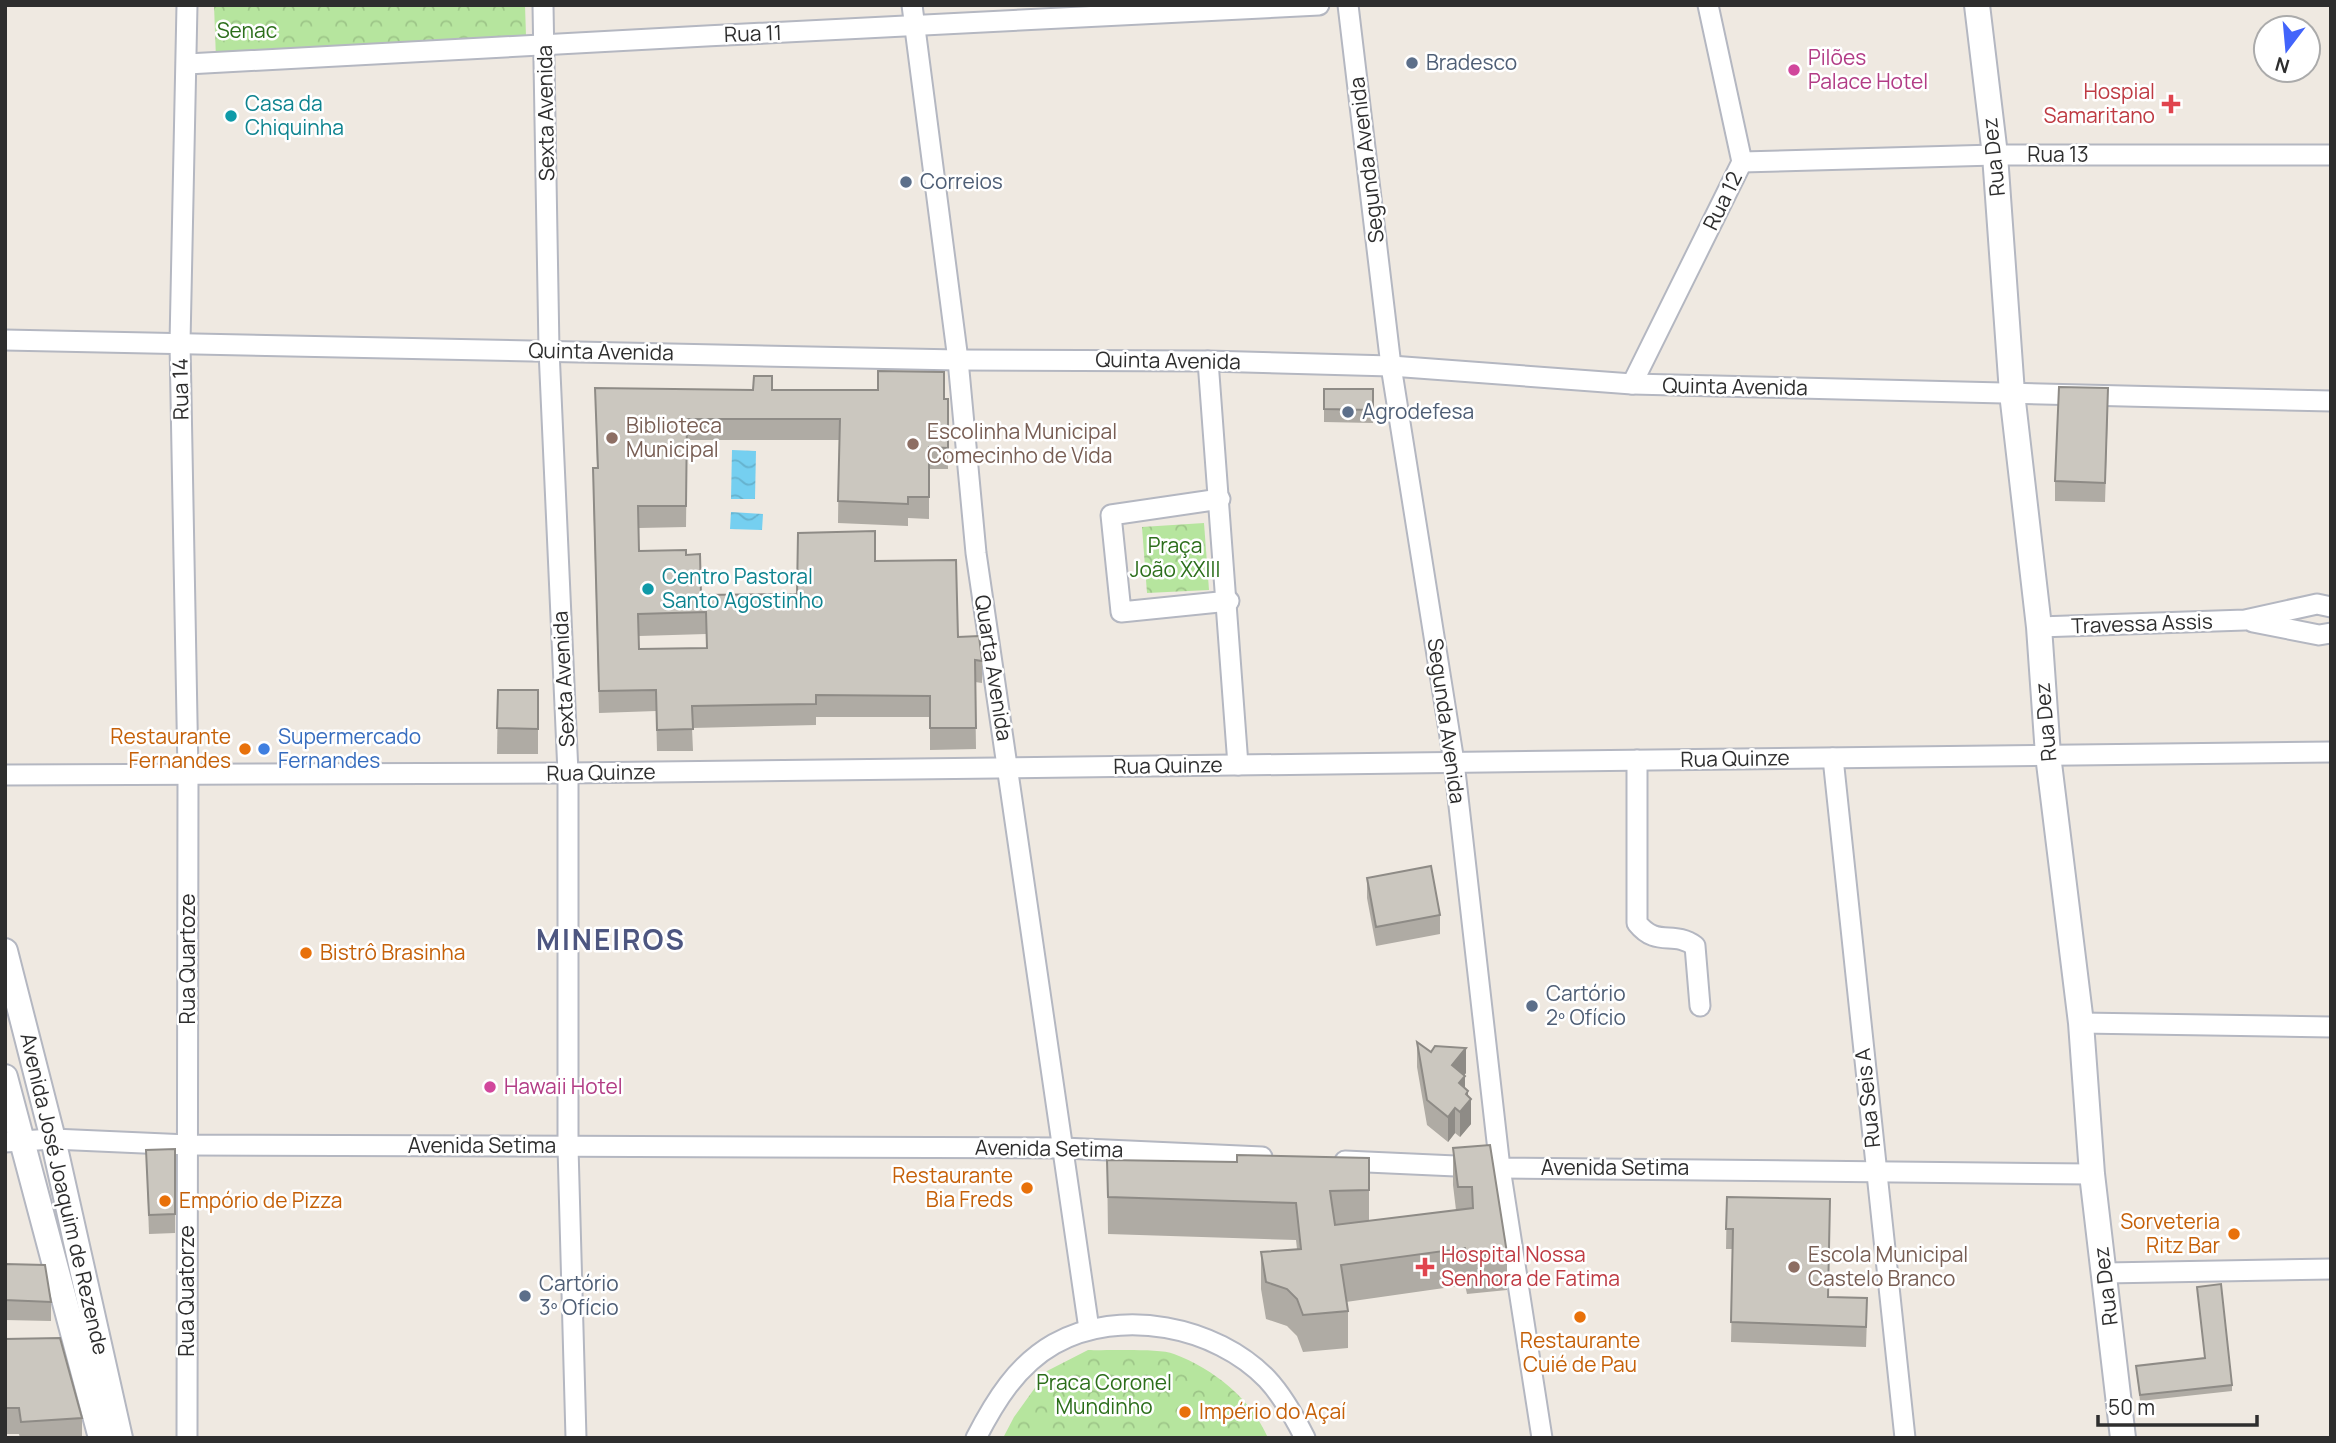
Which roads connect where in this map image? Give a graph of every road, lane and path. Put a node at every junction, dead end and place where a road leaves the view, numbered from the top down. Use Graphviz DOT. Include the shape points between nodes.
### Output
graph roads {
  1 [pos="187,5"];
  2 [pos="542,5"];
  3 [pos="912,5"];
  4 [pos="1319,5"];
  5 [pos="1348,5"];
  6 [pos="1708,5"];
  7 [pos="1977,5"];
  8 [pos="914,27"];
  9 [pos="545,43"];
  10 [pos="187,64"];
  11 [pos="1994,155"];
  12 [pos="2331,155"];
  13 [pos="1742,162"];
  14 [pos="5,340"];
  15 [pos="180,342"];
  16 [pos="549,350"];
  17 [pos="958,360"];
  18 [pos="1208,361"];
  19 [pos="1391,366"];
  20 [pos="1632,384"];
  21 [pos="2012,393"];
  22 [pos="2331,401"];
  23 [pos="1220,499"];
  24 [pos="1229,601"];
  25 [pos="2331,607"];
  26 [pos="2245,620"];
  27 [pos="2039,627"];
  28 [pos="2331,633"];
  29 [pos="2331,752"];
  30 [pos="2048,755"];
  31 [pos="1833,758"];
  32 [pos="1637,760"];
  33 [pos="1454,762"];
  34 [pos="1238,765"];
  35 [pos="1008,768"];
  36 [pos="188,773"];
  37 [pos="568,774"];
  38 [pos="5,775"];
  39 [pos="5,951"];
  40 [pos="1700,1006"];
  41 [pos="2081,1023"];
  42 [pos="2331,1027"];
  43 [pos="5,1077"];
  44 [pos="53,1139"];
  45 [pos="14,1142"];
  46 [pos="188,1145"];
  47 [pos="568,1147"];
  48 [pos="1063,1148"];
  49 [pos="1281,1158"];
  50 [pos="1322,1160"];
  51 [pos="1500,1168"];
  52 [pos="1875,1170"];
  53 [pos="2092,1174"];
  54 [pos="2331,1269"];
  55 [pos="2105,1273"];
  56 [pos="1089,1329"];
  57 [pos="101,1438"];
  58 [pos="120,1438"];
  59 [pos="187,1438"];
  60 [pos="576,1438"];
  61 [pos="976,1438"];
  62 [pos="1305,1438"];
  63 [pos="1542,1438"];
  64 [pos="1905,1438"];
  65 [pos="2123,1438"];
  1 -- 10 [label="street, Rua 14"];
  2 -- 9 [label="street, Sexta Avenida"];
  3 -- 8 [label="street, Quarta Avenida"];
  4 -- 8 [label="street, Rua 11"];
  5 -- 19 [label="street, Segunda Avenida"];
  6 -- 13 [label="street, Rua 12"];
  7 -- 11 [label="street, Rua Dez"];
  8 -- 9 [label="street, Rua 11"];
  8 -- 17 [label="street, Quarta Avenida"];
  9 -- 10 [label="street, Rua 11"];
  9 -- 16 [label="street, Sexta Avenida"];
  10 -- 15 [label="street, Rua 14"];
  11 -- 12 [label="street, Rua 13"];
  11 -- 13 [label="street, Rua 13"];
  11 -- 21 [label="street, Rua Dez"];
  13 -- 20 [label="street, Rua 12"];
  14 -- 15 [label="street, Quinta Avenida"];
  15 -- 16 [label="street, Quinta Avenida"];
  15 -- 36 [label="street, Rua 14"];
  16 -- 17 [label="street, Quinta Avenida"];
  16 -- 37 [label="street, Sexta Avenida"];
  17 -- 18 [label="street, Quinta Avenida"];
  17 -- 35 [label="street, Quarta Avenida" via="976,553"];
  18 -- 19 [label="street, Quinta Avenida"];
  18 -- 23 [label="street"];
  19 -- 20 [label="street, Quinta Avenida"];
  19 -- 33 [label="street, Segunda Avenida"];
  20 -- 21 [label="street, Quinta Avenida"];
  21 -- 22 [label="street, Quinta Avenida"];
  21 -- 27 [label="street, Rua Dez"];
  23 -- 24 [label="street"];
  23 -- 24 [label="street" via="1111,515 1121,612"];
  24 -- 34 [label="street"];
  25 -- 26 [label="street, Travessa Assis" via="2317,604"];
  26 -- 27 [label="street, Travessa Assis"];
  26 -- 28 [label="street, Travessa Assis" via="2319,635"];
  27 -- 30 [label="street, Rua Dez"];
  29 -- 30 [label="street, Rua Quinze"];
  30 -- 31 [label="street, Rua Quinze"];
  30 -- 41 [label="street, Rua Dez"];
  31 -- 32 [label="street, Rua Quinze"];
  31 -- 52 [label="street, Rua Seis A"];
  32 -- 33 [label="street, Rua Quinze"];
  32 -- 40 [label="street" via="1637,923 1655,939 1685,939 1695,946"];
  33 -- 34 [label="street, Rua Quinze"];
  33 -- 51 [label="street, Segunda Avenida"];
  34 -- 35 [label="street, Rua Quinze"];
  35 -- 37 [label="street, Rua Quinze"];
  35 -- 48 [label="street, Quarta Avenida"];
  36 -- 37 [label="street, Rua Quinze"];
  36 -- 38 [label="street, Rua Quinze"];
  36 -- 46 [label="street, Rua Quartoze"];
  37 -- 47 [label="street, Sexta Avenida"];
  39 -- 44 [label="street, Avenida José Joaquim de Rezende"];
  41 -- 42 [label="street"];
  41 -- 53 [label="street, Rua Dez"];
  43 -- 45 [label="street, Avenida José Joaquim de Rezende"];
  44 -- 45 [label="street, Avenida Setima"];
  44 -- 46 [label="street, Avenida Setima"];
  44 -- 58 [label="street, Avenida José Joaquim de Rezende"];
  45 -- 57 [label="street, Avenida José Joaquim de Rezende"];
  46 -- 47 [label="street, Avenida Setima"];
  46 -- 59 [label="street, Rua Quatorze"];
  47 -- 48 [label="street, Avenida Setima"];
  47 -- 60 [label="street, Sexta Avenida"];
  48 -- 49 [label="street, Avenida Setima"];
  48 -- 56 [label="street, Quarta Avenida"];
  50 -- 51 [label="street, Avenida Setima"];
  51 -- 52 [label="street, Avenida Setima"];
  51 -- 63 [label="street, Segunda Avenida"];
  52 -- 53 [label="street, Avenida Setima"];
  52 -- 64 [label="street, Rua Seis A"];
  53 -- 55 [label="street, Rua Dez"];
  54 -- 55 [label="street"];
  55 -- 65 [label="street, Rua Dez"];
  56 -- 61 [label="street" via="1054,1344 1032,1360 1008,1385"];
  56 -- 62 [label="street" via="1123,1324 1162,1327 1236,1353 1268,1380"];
}
